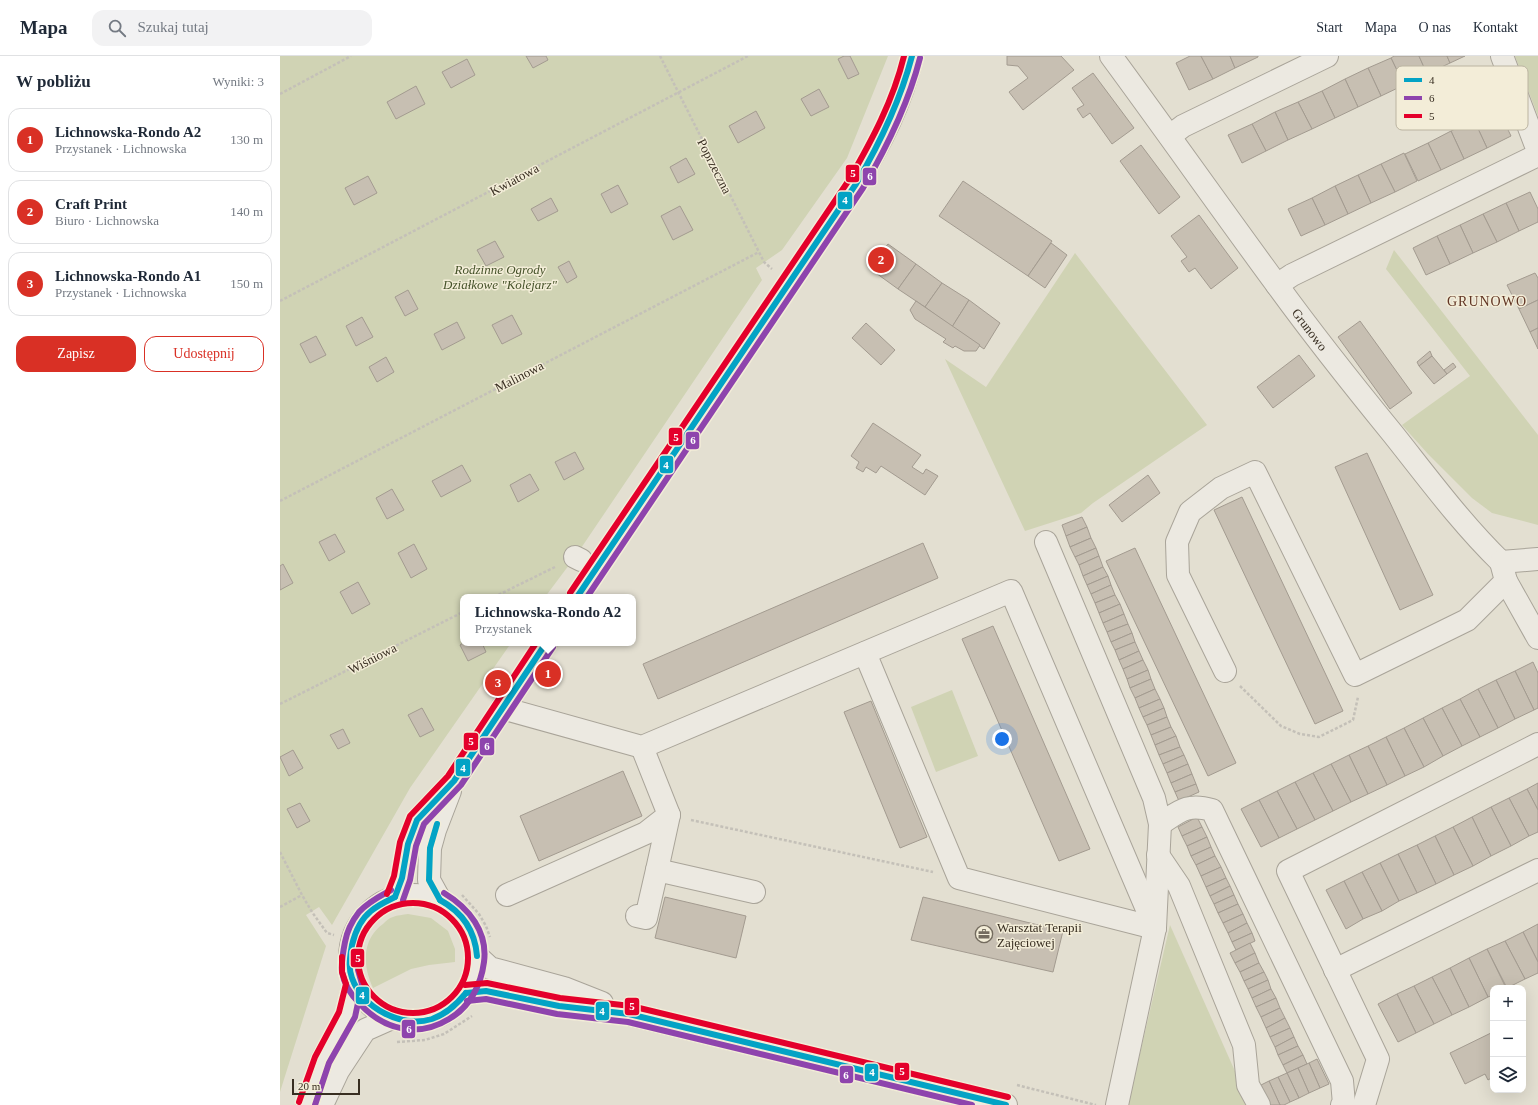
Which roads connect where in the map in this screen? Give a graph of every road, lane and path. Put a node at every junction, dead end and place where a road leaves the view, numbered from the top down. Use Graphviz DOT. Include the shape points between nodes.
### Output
graph roads {
  1 [pos="352,56"];
  2 [pos="660,56"];
  3 [pos="748,56"];
  4 [pos="912,56"];
  5 [pos="1111,56"];
  6 [pos="1327,56"];
  7 [pos="1502,56"];
  8 [pos="1506,66"];
  9 [pos="679,93"];
  10 [pos="280,94"];
  11 [pos="1528,125"];
  12 [pos="1170,136"];
  13 [pos="1538,151"];
  14 [pos="1538,154"];
  15 [pos="759,252"];
  16 [pos="776,271"];
  17 [pos="1277,285"];
  18 [pos="280,302"];
  19 [pos="280,501"];
  20 [pos="1046,542"];
  21 [pos="578,558"];
  22 [pos="1538,559"];
  23 [pos="1504,571"];
  24 [pos="500,594"];
  25 [pos="579,594"];
  26 [pos="460,614"];
  27 [pos="1538,638"];
  28 [pos="544,646"];
  29 [pos="864,653"];
  30 [pos="1225,671"];
  31 [pos="1355,675"];
  32 [pos="280,704"];
  33 [pos="502,708"];
  34 [pos="1538,744"];
  35 [pos="642,747"];
  36 [pos="454,780"];
  37 [pos="669,816"];
  38 [pos="1160,824"];
  39 [pos="280,852"];
  40 [pos="1158,855"];
  41 [pos="657,870"];
  42 [pos="1538,870"];
  43 [pos="959,878"];
  44 [pos="754,892"];
  45 [pos="302,895"];
  46 [pos="507,895"];
  47 [pos="395,897"];
  48 [pos="440,900"];
  49 [pos="280,907"];
  50 [pos="637,916"];
  51 [pos="1155,928"];
  52 [pos="334,935"];
  53 [pos="477,956"];
  54 [pos="1335,970"];
  55 [pos="354,984"];
  56 [pos="466,993"];
  57 [pos="629,1014"];
  58 [pos="473,1015"];
  59 [pos="392,1018"];
  60 [pos="396,1042"];
  61 [pos="307,1105"];
  62 [pos="322,1105"];
  63 [pos="1006,1105"];
  64 [pos="1117,1105"];
  65 [pos="1259,1105"];
  66 [pos="1342,1105"];
  67 [pos="1364,1105"];
  1 -- 10 [label="path"];
  2 -- 9 [label="path, Poprzeczna"];
  3 -- 9 [label="path, Kwiatowa"];
  4 -- 25 [label="street" via="905,84 887,126 856,184"];
  5 -- 12 [label="street, Grunowo"];
  6 -- 12 [label="street" via="1183,126"];
  7 -- 8 [label="street"];
  9 -- 15 [label="path, Poprzeczna"];
  9 -- 18 [label="path, Kwiatowa"];
  11 -- 13 [label="street"];
  12 -- 17 [label="street, Grunowo"];
  14 -- 17 [label="street" via="1292,275"];
  15 -- 16 [label="path, Poprzeczna" via="764,262"];
  15 -- 19 [label="path, Malinowa"];
  17 -- 23 [label="street, Grunowo" via="1369,405"];
  20 -- 38 [label="street" via="1154,798"];
  21 -- 24 [label="path"];
  22 -- 23 [label="street"];
  23 -- 27 [label="street, Grunowo"];
  23 -- 31 [label="street" via="1467,620"];
  26 -- 32 [label="path, Wiśniowa"];
  28 -- 33 [label="street"];
  29 -- 35 [label="street"];
  29 -- 43 [label="street"];
  29 -- 51 [label="street" via="1012,591"];
  30 -- 31 [label="path" via="1281,726 1300,734 1319,737 1353,720 1358,695"];
  30 -- 31 [label="street" via="1178,575 1177,542 1190,512 1221,488 1255,472"];
  33 -- 35 [label="street"];
  33 -- 36 [label="street"];
  34 -- 54 [label="street" via="1288,871"];
  35 -- 37 [label="street"];
  36 -- 47 [label="street" via="417,820 408,844 402,878"];
  36 -- 48 [label="street" via="430,848 429,880"];
  37 -- 41 [label="street"];
  37 -- 43 [label="path"];
  37 -- 46 [label="street" via="646,833 545,885"];
  38 -- 40 [label="street"];
  38 -- 66 [label="street" via="1183,809 1199,807 1212,810 1342,1081"];
  39 -- 45 [label="path"];
  40 -- 51 [label="street"];
  40 -- 65 [label="street" via="1179,886 1241,1037 1248,1085"];
  41 -- 44 [label="street"];
  41 -- 50 [label="street" via="646,918"];
  42 -- 54 [label="street"];
  43 -- 51 [label="street"];
  45 -- 49 [label="path"];
  45 -- 52 [label="path" via="328,933"];
  47 -- 48 [label="street" via="414,893"];
  47 -- 55 [label="street" via="376,907 362,920 353,939 350,971"];
  48 -- 53 [label="street" via="462,916 472,932"];
  51 -- 64 [label="street"];
  53 -- 56 [label="street" via="476,968"];
  53 -- 57 [label="street" via="490,968 564,988"];
  54 -- 67 [label="street" via="1378,1058"];
  55 -- 59 [label="street" via="376,1009"];
  55 -- 61 [label="street" via="347,1015 322,1060"];
  56 -- 57 [label="street" via="486,991 559,1006"];
  56 -- 59 [label="street" via="461,1001 447,1012 430,1020 411,1022"];
  57 -- 63 [label="street"];
  58 -- 60 [label="path" via="444,1034 425,1040"];
  59 -- 62 [label="street" via="365,1030 338,1071"];
}
